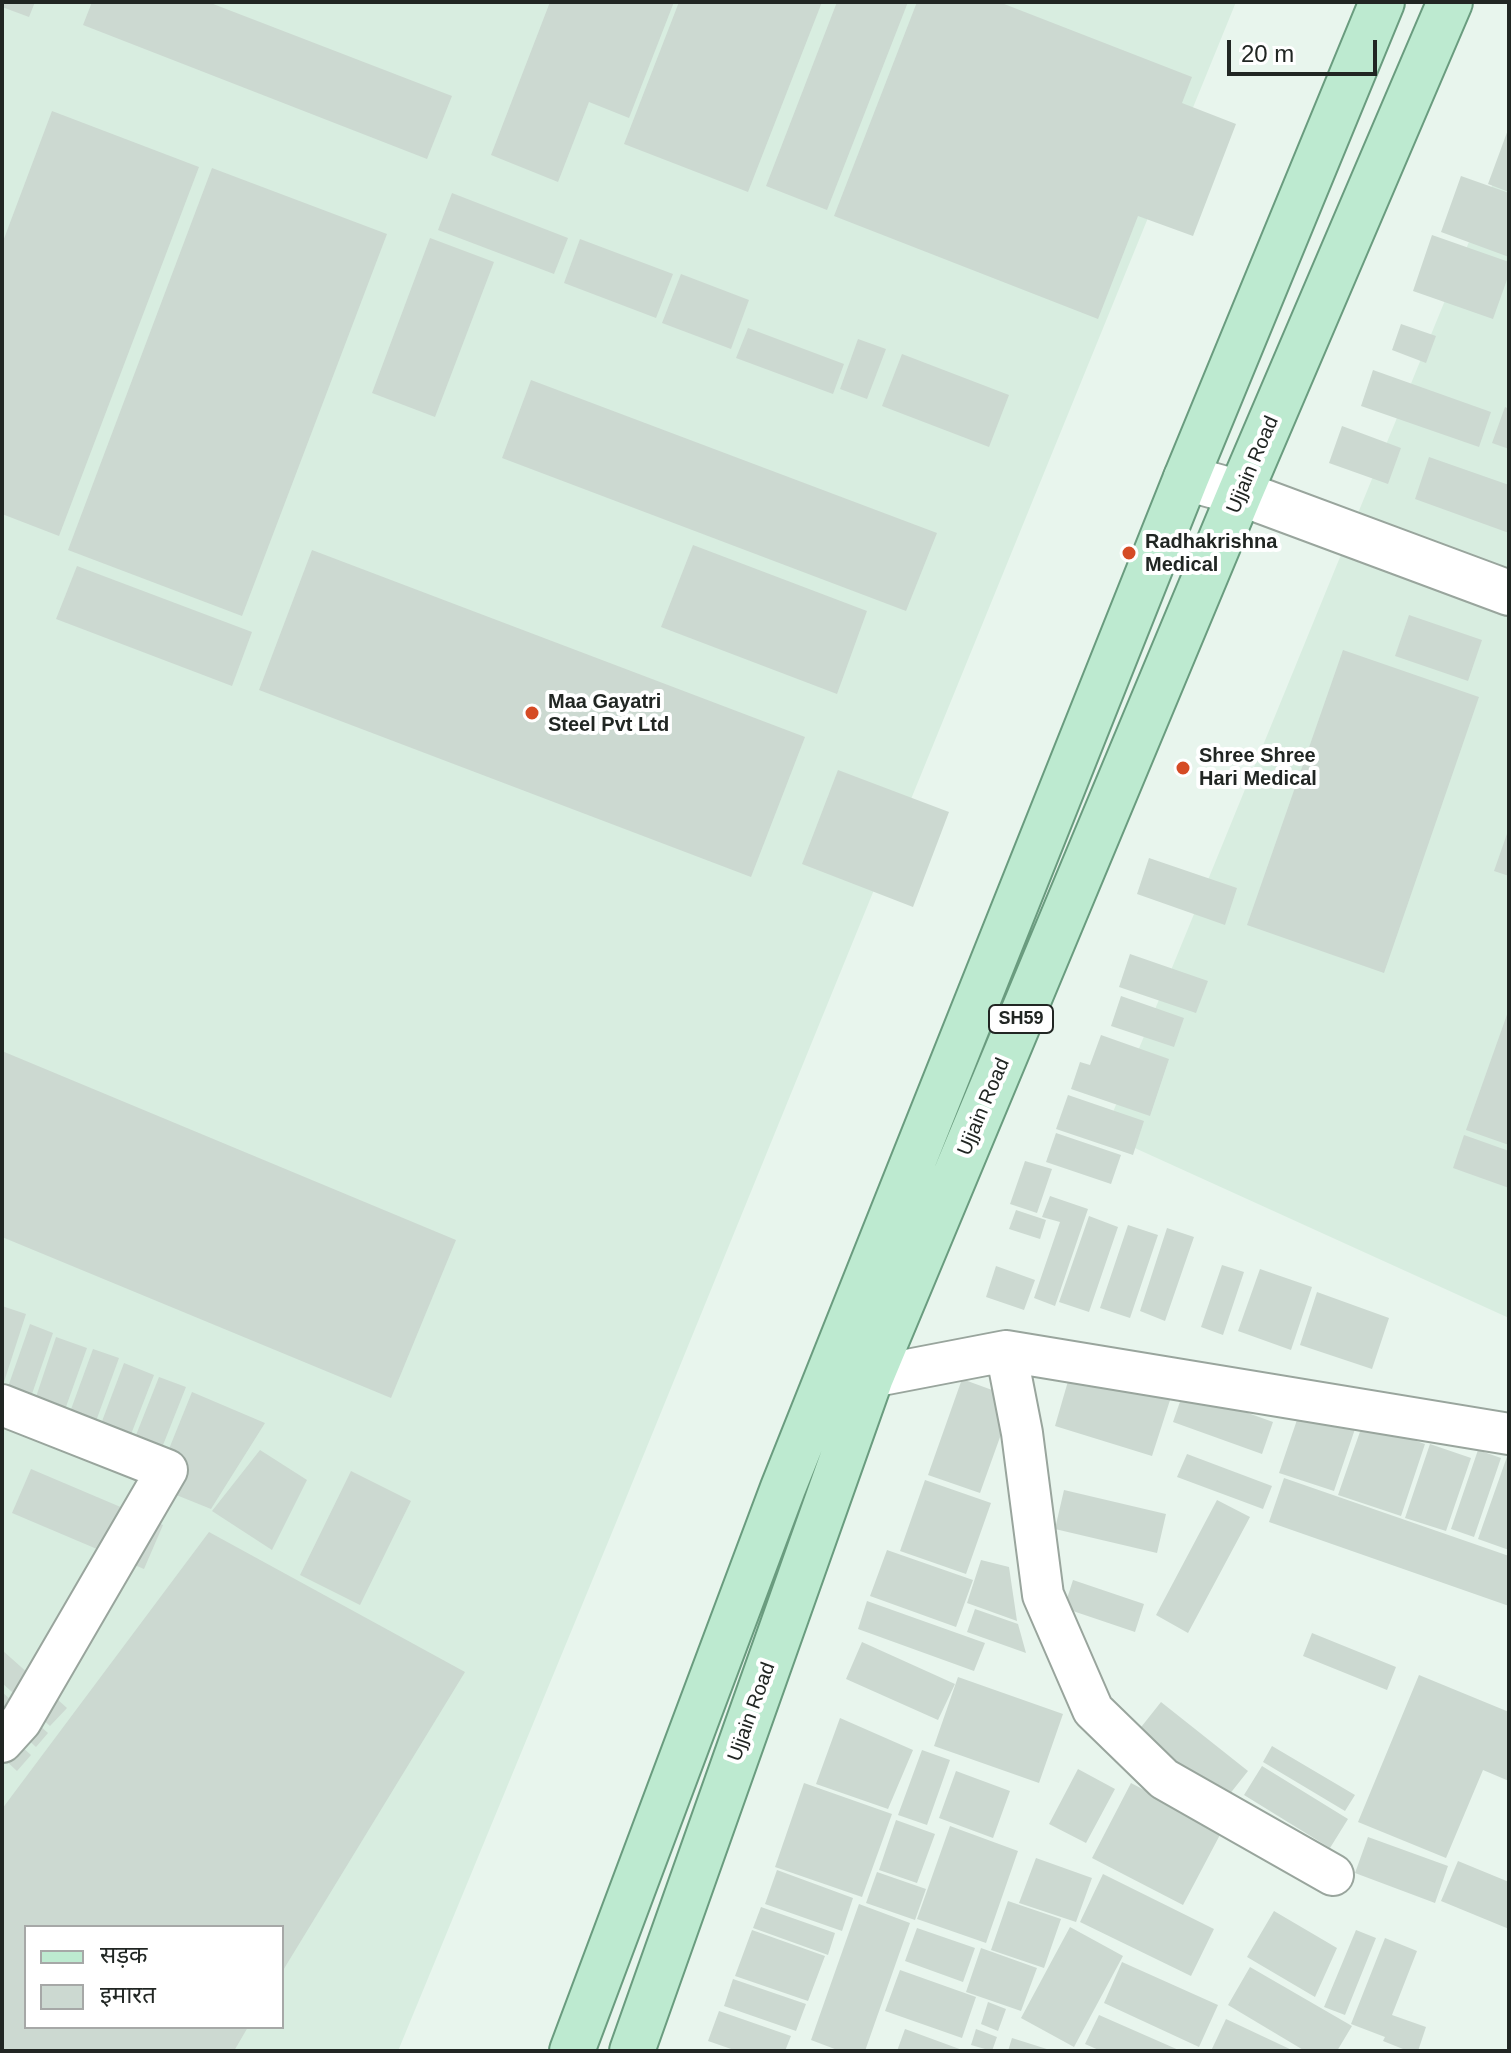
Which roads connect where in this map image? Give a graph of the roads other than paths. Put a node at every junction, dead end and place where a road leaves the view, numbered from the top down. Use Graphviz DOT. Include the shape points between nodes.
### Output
graph roads {
  1 [pos="1382,2"];
  2 [pos="1450,2"];
  3 [pos="1186,478"];
  4 [pos="1240,493"];
  5 [pos="1509,593"];
  6 [pos="1006,1351"];
  7 [pos="871,1377"];
  8 [pos="2,1405"];
  9 [pos="1509,1434"];
  10 [pos="2,1742"];
  11 [pos="1333,1875"];
  12 [pos="572,2051"];
  13 [pos="632,2051"];
  1 -- 3 [label="main road, SH59"];
  2 -- 4 [label="main road, Ujjain Road / SH59"];
  3 -- 4 [label="street"];
  3 -- 12 [label="main road, SH59" via="783,1488"];
  4 -- 5 [label="street"];
  4 -- 7 [label="main road, Ujjain Road / SH59"];
  6 -- 7 [label="street"];
  6 -- 9 [label="street"];
  6 -- 11 [label="street" via="1043,1595 1093,1710 1164,1779"];
  7 -- 13 [label="main road, Ujjain Road / SH59"];
  8 -- 10 [label="street" via="167,1470 21,1721"];
}
